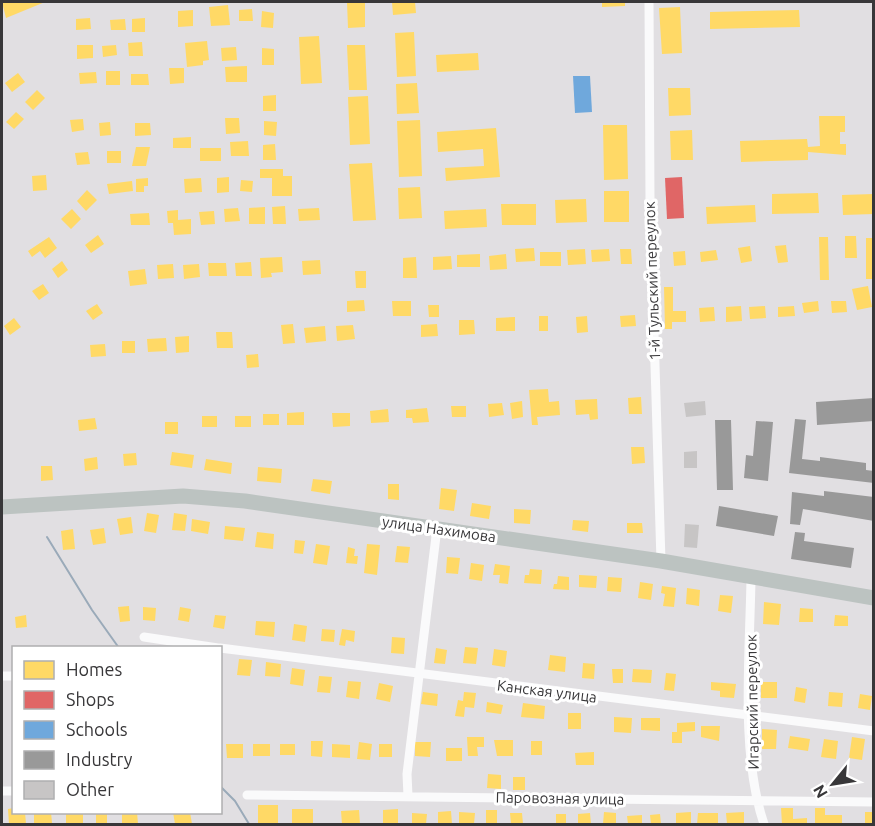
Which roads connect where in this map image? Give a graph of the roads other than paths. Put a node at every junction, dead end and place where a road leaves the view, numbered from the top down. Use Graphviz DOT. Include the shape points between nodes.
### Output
graph roads {
  1 [pos="649,2"];
  2 [pos="2,507"];
  3 [pos="437,528"];
  4 [pos="661,561"];
  5 [pos="751,578"];
  6 [pos="873,598"];
  7 [pos="144,638"];
  8 [pos="204,646"];
  9 [pos="222,648"];
  10 [pos="420,675"];
  11 [pos="750,717"];
  12 [pos="873,731"];
  13 [pos="247,795"];
  14 [pos="408,796"];
  15 [pos="756,802"];
  16 [pos="873,802"];
  17 [pos="764,825"];
  1 -- 4 [label="street, 1-й Тульский переулок" via="650,202"];
  2 -- 3 [label="main road, улица Нахимова" via="183,496"];
  3 -- 4 [label="main road, улица Нахимова"];
  3 -- 10 [label="street"];
  4 -- 5 [label="main road, улица Нахимова"];
  5 -- 6 [label="main road, улица Нахимова"];
  5 -- 11 [label="street, Игарский переулок"];
  7 -- 8 [label="street, Канская улица"];
  9 -- 10 [label="street, Канская улица"];
  10 -- 11 [label="street, Канская улица"];
  10 -- 14 [label="street" via="407,774"];
  11 -- 12 [label="street, Канская улица"];
  11 -- 15 [label="street, Игарский переулок"];
  13 -- 14 [label="street, Паровозная улица"];
  14 -- 15 [label="street, Паровозная улица"];
  15 -- 16 [label="street, Паровозная улица"];
  15 -- 17 [label="street, Игарский переулок"];
}
